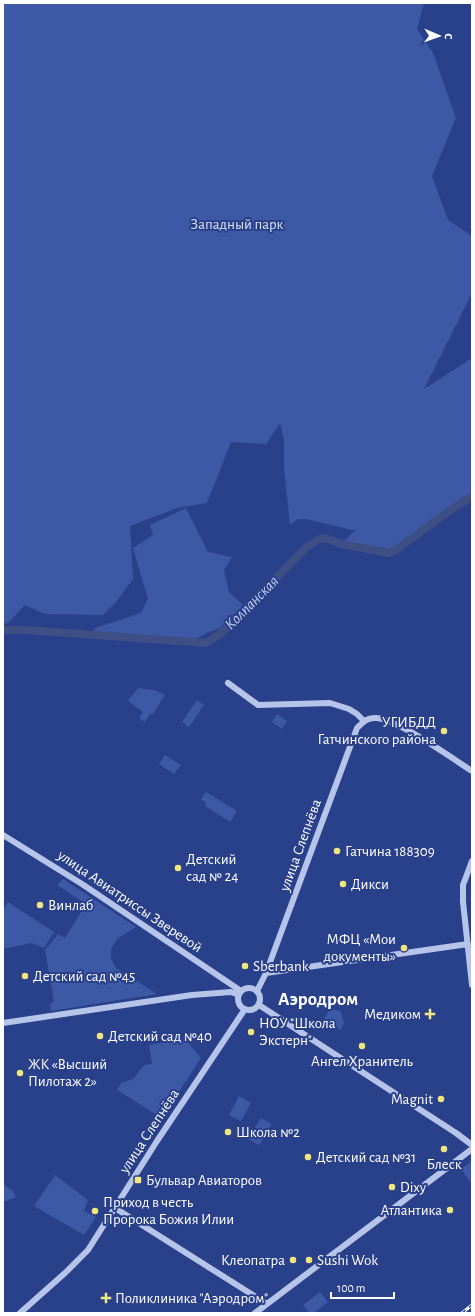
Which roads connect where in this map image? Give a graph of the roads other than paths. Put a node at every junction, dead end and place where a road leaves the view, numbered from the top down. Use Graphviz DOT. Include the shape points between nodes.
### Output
graph roads {
  1 [pos="228,683"];
  2 [pos="364,721"];
  3 [pos="472,771"];
  4 [pos="3,835"];
  5 [pos="472,861"];
  6 [pos="468,944"];
  7 [pos="266,973"];
  8 [pos="224,980"];
  9 [pos="472,985"];
  10 [pos="257,991"];
  11 [pos="221,992"];
  12 [pos="240,993"];
  13 [pos="259,1005"];
  14 [pos="245,1009"];
  15 [pos="3,1023"];
  16 [pos="472,1145"];
  17 [pos="472,1149"];
  18 [pos="115,1208"];
  19 [pos="266,1304"];
  20 [pos="20,1313"];
  21 [pos="255,1313"];
  1 -- 2 [label="street" via="258,705 330,703 349,709"];
  2 -- 3 [label="street" via="377,718 387,720"];
  2 -- 7 [label="street, улица Слепнёва" via="357,728"];
  4 -- 8 [label="street, улица Авиатриссы Зверевой" via="82,884"];
  5 -- 6 [label="street" via="463,885"];
  6 -- 7 [label="street"];
  6 -- 9 [label="street"];
  7 -- 10 [label="street, улица Слепнёва"];
  8 -- 11 [label="street" via="226,988"];
  8 -- 12 [label="street, улица Авиатриссы Зверевой"];
  10 -- 12 [label="street" via="246,988"];
  10 -- 13 [label="street" via="260,995"];
  11 -- 12 [label="street"];
  11 -- 15 [label="street"];
  12 -- 14 [label="street" via="238,1000 240,1006"];
  13 -- 14 [label="street" via="255,1009"];
  13 -- 16 [label="street"];
  14 -- 18 [label="street, улица Слепнёва"];
  17 -- 19 [label="street"];
  18 -- 19 [label="street"];
  18 -- 20 [label="street, улица Слепнёва" via="88,1250"];
  19 -- 21 [label="street"];
}
